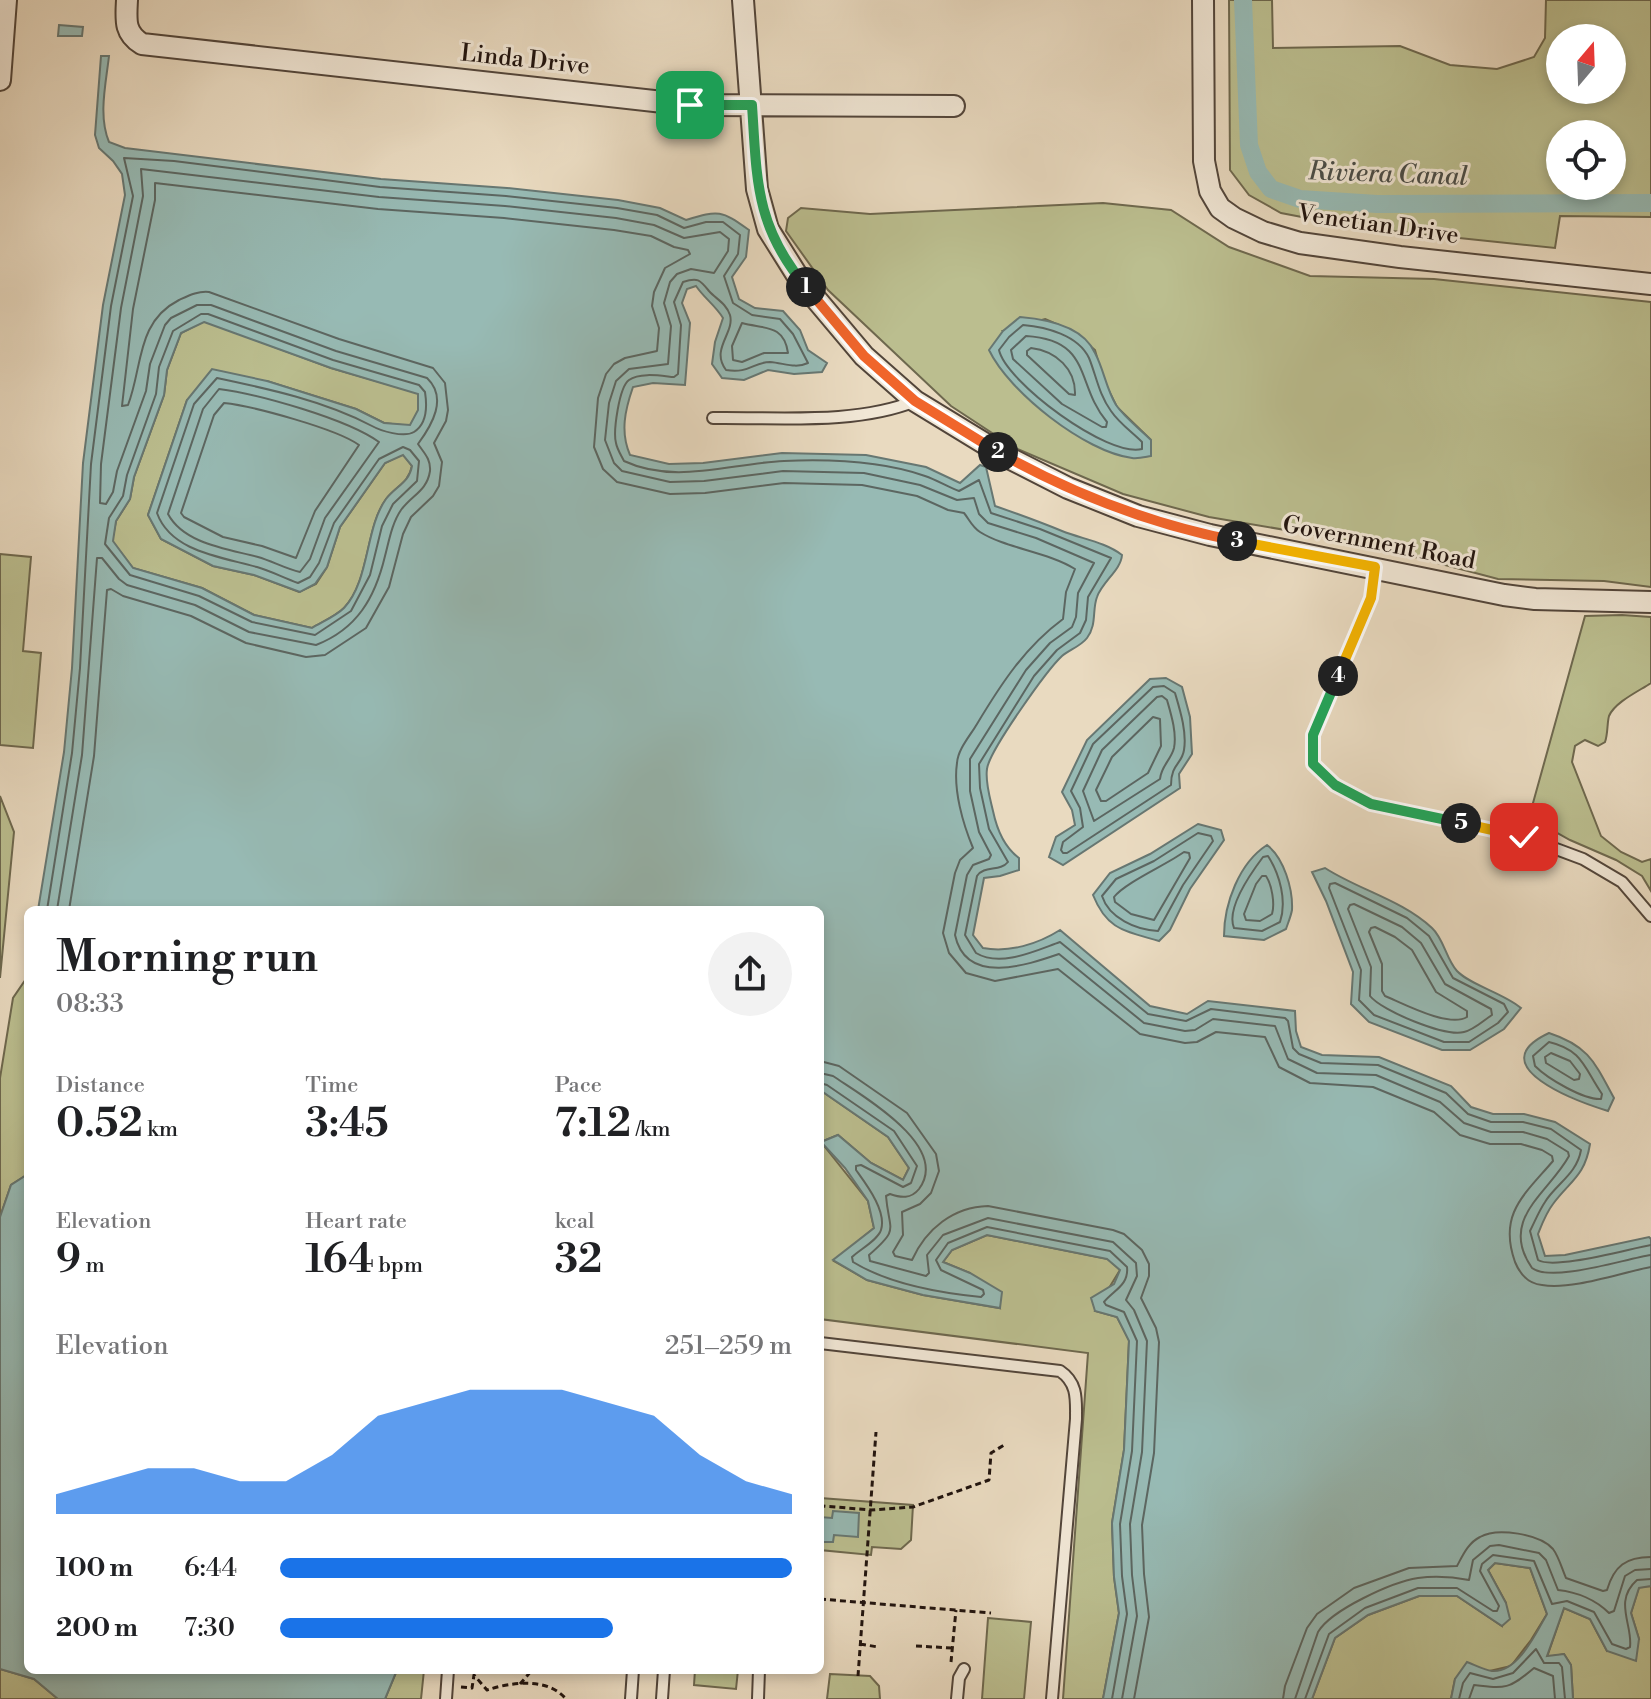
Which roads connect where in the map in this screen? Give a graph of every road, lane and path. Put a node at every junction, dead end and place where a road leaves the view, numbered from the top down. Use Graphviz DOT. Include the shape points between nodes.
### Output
graph roads {
  1 [pos="6,0"];
  2 [pos="127,0"];
  3 [pos="743,0"];
  4 [pos="1203,0"];
  5 [pos="0,80"];
  6 [pos="752,105"];
  7 [pos="954,106"];
  8 [pos="1651,284"];
  9 [pos="915,401"];
  10 [pos="713,418"];
  11 [pos="1375,567"];
  12 [pos="1651,602"];
  13 [pos="1651,916"];
  14 [pos="824,1343"];
  15 [pos="876,1432"];
  16 [pos="1004,1445"];
  17 [pos="824,1506"];
  18 [pos="871,1510"];
  19 [pos="824,1599"];
  20 [pos="864,1602"];
  21 [pos="956,1610"];
  22 [pos="991,1613"];
  23 [pos="860,1644"];
  24 [pos="916,1646"];
  25 [pos="878,1647"];
  26 [pos="952,1648"];
  27 [pos="961,1673"];
  28 [pos="448,1674"];
  29 [pos="529,1674"];
  30 [pos="633,1674"];
  31 [pos="664,1674"];
  32 [pos="759,1674"];
  33 [pos="858,1676"];
  34 [pos="447,1684"];
  35 [pos="520,1684"];
  36 [pos="446,1699"];
  37 [pos="566,1699"];
  38 [pos="631,1699"];
  39 [pos="662,1699"];
  40 [pos="758,1699"];
  41 [pos="957,1699"];
  42 [pos="1052,1699"];
  1 -- 5 [label="street"];
  2 -- 6 [label="street, Linda Drive" via="126,27 142,44 690,105"];
  3 -- 6 [label="street, Government Road"];
  4 -- 8 [label="street, Venetian Drive" via="1204,161 1210,191 1234,218 1300,243"];
  6 -- 7 [label="street, Linda Drive"];
  6 -- 9 [label="street, Government Road" via="757,189 768,229 800,280 864,356"];
  9 -- 10 [label="lane" via="888,412 859,415"];
  9 -- 11 [label="street, Government Road" via="1030,469 1138,516"];
  11 -- 12 [label="street, Government Road" via="1535,599"];
  11 -- 13 [label="lane" via="1371,598 1313,735 1313,764 1335,785 1371,804 1524,837 1583,859 1622,882"];
  14 -- 42 [label="lane" via="1060,1371 1070,1377 1076,1419"];
  15 -- 18 [label="path"];
  16 -- 18 [label="path" via="991,1453 989,1480 913,1507"];
  17 -- 18 [label="path"];
  18 -- 20 [label="path"];
  19 -- 20 [label="path"];
  20 -- 21 [label="path"];
  20 -- 23 [label="path"];
  21 -- 22 [label="path"];
  21 -- 26 [label="path"];
  23 -- 25 [label="path"];
  23 -- 33 [label="path"];
  24 -- 26 [label="path"];
  26 -- 27 [label="path" via="949,1676"];
  27 -- 41 [label="lane"];
  28 -- 34 [label="lane"];
  29 -- 35 [label="path"];
  30 -- 38 [label="lane"];
  31 -- 39 [label="lane"];
  32 -- 40 [label="lane"];
  34 -- 35 [label="path" via="472,1688 474,1675 487,1690"];
  34 -- 36 [label="lane"];
  35 -- 37 [label="path" via="550,1687"];
}
